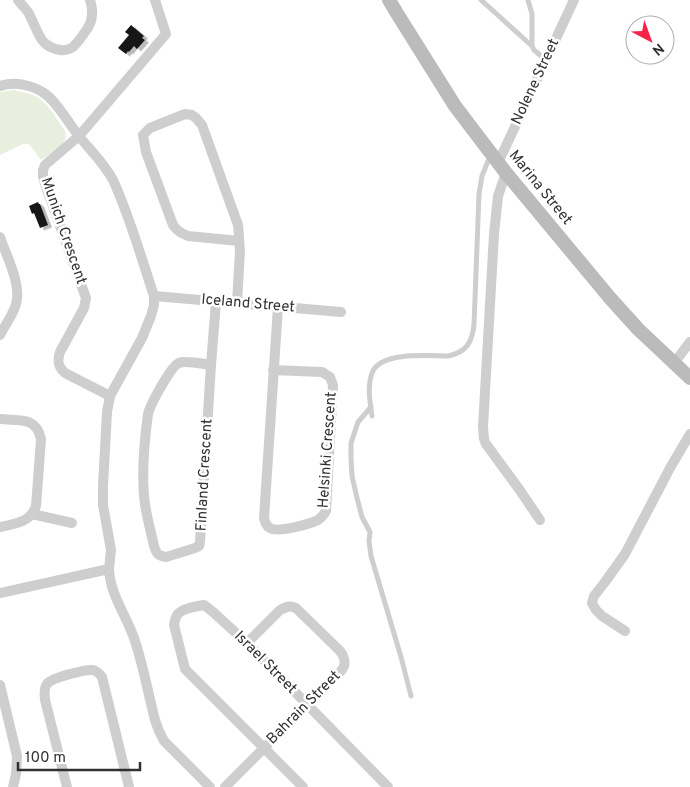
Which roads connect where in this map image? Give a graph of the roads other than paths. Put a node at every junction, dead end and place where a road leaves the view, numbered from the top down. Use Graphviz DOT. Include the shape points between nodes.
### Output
graph roads {
  1 [pos="18,0"];
  2 [pos="90,0"];
  3 [pos="155,0"];
  4 [pos="389,0"];
  5 [pos="480,0"];
  6 [pos="528,0"];
  7 [pos="574,0"];
  8 [pos="532,46"];
  9 [pos="546,60"];
  10 [pos="0,86"];
  11 [pos="79,136"];
  12 [pos="498,163"];
  13 [pos="0,237"];
  14 [pos="239,242"];
  15 [pos="154,296"];
  16 [pos="216,302"];
  17 [pos="237,303"];
  18 [pos="278,307"];
  19 [pos="341,312"];
  20 [pos="0,335"];
  21 [pos="690,342"];
  22 [pos="674,363"];
  23 [pos="211,365"];
  24 [pos="273,370"];
  25 [pos="690,378"];
  26 [pos="110,396"];
  27 [pos="371,407"];
  28 [pos="372,416"];
  29 [pos="0,419"];
  30 [pos="690,434"];
  31 [pos="32,514"];
  32 [pos="540,520"];
  33 [pos="72,523"];
  34 [pos="0,528"];
  35 [pos="104,570"];
  36 [pos="0,593"];
  37 [pos="624,631"];
  38 [pos="247,643"];
  39 [pos="0,685"];
  40 [pos="411,696"];
  41 [pos="307,705"];
  42 [pos="264,748"];
  43 [pos="13,787"];
  44 [pos="67,787"];
  45 [pos="129,787"];
  46 [pos="210,787"];
  47 [pos="225,787"];
  48 [pos="303,787"];
  49 [pos="388,787"];
  1 -- 2 [label="street" via="45,43 64,50 74,46 86,32 93,13"];
  3 -- 11 [label="street" via="166,34"];
  4 -- 12 [label="main road, Marina Street" via="455,106"];
  5 -- 8 [label="lane"];
  6 -- 8 [label="lane" via="532,14"];
  7 -- 9 [label="street, Nolene Street"];
  8 -- 9 [label="lane"];
  9 -- 12 [label="street, Nolene Street"];
  10 -- 11 [label="street" via="19,84 44,93"];
  11 -- 15 [label="street" via="108,170 128,217"];
  11 -- 26 [label="street, Munich Crescent" via="43,170 44,182 86,298 84,308 60,352 58,363 66,373"];
  12 -- 22 [label="main road, Marina Street" via="610,298"];
  12 -- 27 [label="lane" via="482,176 479,194 471,340 454,355 399,357 380,363 371,375"];
  12 -- 32 [label="street, Nolene Street" via="484,439"];
  13 -- 20 [label="street" via="18,296"];
  14 -- 14 [label="street" via="238,225 200,120 185,114 150,128 143,135 146,152 176,230 188,236"];
  14 -- 17 [label="street"];
  15 -- 16 [label="street, Iceland Street"];
  15 -- 26 [label="street" via="151,316 142,338"];
  16 -- 17 [label="street, Iceland Street"];
  16 -- 23 [label="street, Finland Crescent"];
  17 -- 18 [label="street, Iceland Street"];
  18 -- 19 [label="street, Iceland Street"];
  18 -- 24 [label="street, Helsinki Crescent"];
  21 -- 22 [label="street"];
  22 -- 25 [label="main road, Marina Street"];
  23 -- 23 [label="street, Finland Crescent" via="200,542 195,548 166,557 156,552 145,504 148,414 176,364"];
  24 -- 24 [label="street, Helsinki Crescent" via="264,518 270,528 277,530 316,520 326,511 334,385 322,372"];
  26 -- 35 [label="street" via="103,505 111,550"];
  27 -- 28 [label="lane"];
  27 -- 40 [label="lane" via="358,422 352,443 352,476 362,517 370,532 371,556"];
  29 -- 31 [label="street" via="30,422 39,429 36,506"];
  30 -- 37 [label="street" via="625,554 593,599 596,610"];
  31 -- 33 [label="street"];
  31 -- 34 [label="street" via="23,522"];
  35 -- 36 [label="street"];
  35 -- 46 [label="street" via="134,639 159,731 164,741"];
  38 -- 41 [label="street, Israel Street"];
  38 -- 41 [label="street, Bahrain Street" via="280,610 289,606 296,608 340,651 345,666"];
  38 -- 42 [label="street, Israel Street" via="206,606 200,605 176,616 174,625 185,669"];
  39 -- 43 [label="street" via="18,756"];
  41 -- 42 [label="street, Bahrain Street"];
  41 -- 49 [label="street, Israel Street"];
  42 -- 47 [label="street, Bahrain Street"];
  42 -- 48 [label="street"];
  44 -- 45 [label="street" via="45,689 55,678 85,670 93,670 102,677"];
}
